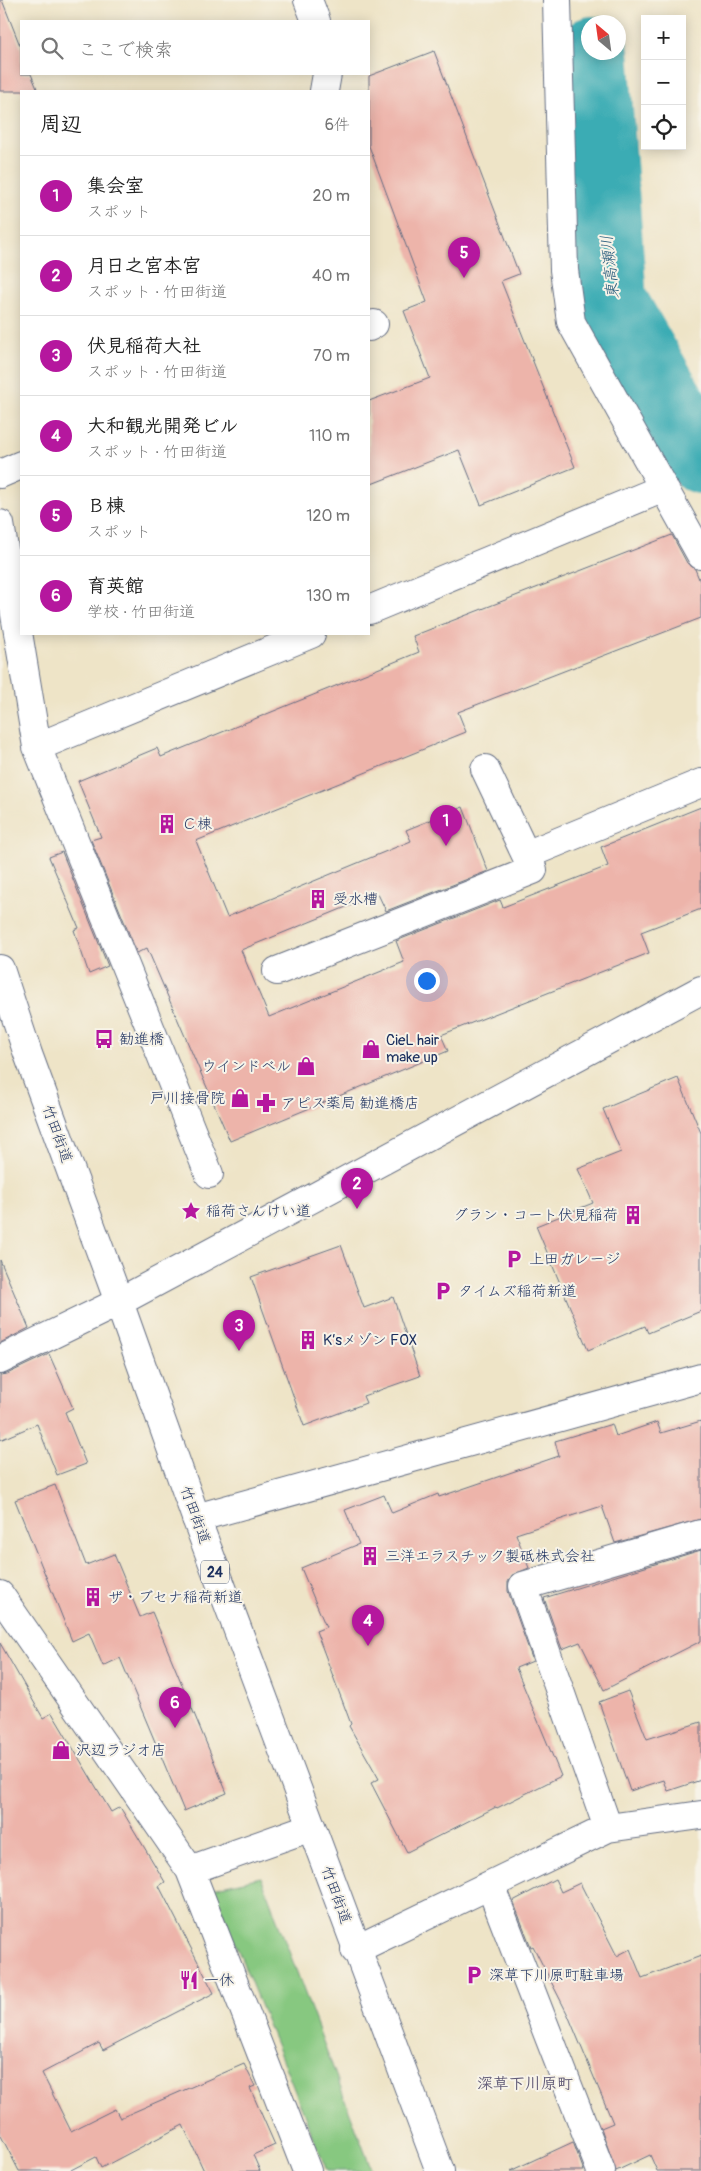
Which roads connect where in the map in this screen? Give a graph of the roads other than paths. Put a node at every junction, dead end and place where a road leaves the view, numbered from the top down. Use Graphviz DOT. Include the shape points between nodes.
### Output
graph roads {
  1 [pos="308,0"];
  2 [pos="557,0"];
  3 [pos="316,20"];
  4 [pos="326,75"];
  5 [pos="324,90"];
  6 [pos="20,465"];
  7 [pos="0,474"];
  8 [pos="664,488"];
  9 [pos="0,524"];
  10 [pos="701,556"];
  11 [pos="370,610"];
  12 [pos="309,635"];
  13 [pos="37,747"];
  14 [pos="485,769"];
  15 [pos="701,783"];
  16 [pos="526,855"];
  17 [pos="0,969"];
  18 [pos="277,971"];
  19 [pos="701,990"];
  20 [pos="0,1030"];
  21 [pos="28,1054"];
  22 [pos="209,1174"];
  23 [pos="119,1302"];
  24 [pos="0,1360"];
  25 [pos="701,1378"];
  26 [pos="196,1518"];
  27 [pos="701,1534"];
  28 [pos="0,1595"];
  29 [pos="701,1815"];
  30 [pos="311,1826"];
  31 [pos="608,1828"];
  32 [pos="190,1870"];
  33 [pos="490,1885"];
  34 [pos="355,1950"];
  35 [pos="307,2171"];
  36 [pos="440,2171"];
  37 [pos="601,2171"];
  1 -- 3 [label="main road"];
  2 -- 8 [label="main road" via="564,270 571,322"];
  4 -- 5 [label="main road"];
  6 -- 7 [label="main road"];
  8 -- 10 [label="main road"];
  8 -- 11 [label="main road"];
  9 -- 13 [label="main road"];
  12 -- 13 [label="main road"];
  13 -- 22 [label="main road"];
  14 -- 16 [label="main road"];
  15 -- 16 [label="main road"];
  16 -- 18 [label="main road" via="533,870"];
  17 -- 21 [label="main road, 竹田街道 / 24"];
  19 -- 23 [label="main road"];
  20 -- 21 [label="main road"];
  21 -- 23 [label="main road, 竹田街道 / 24"];
  23 -- 24 [label="main road"];
  23 -- 26 [label="main road, 竹田街道 / 24"];
  25 -- 26 [label="main road"];
  26 -- 30 [label="main road, 竹田街道 / 24"];
  27 -- 31 [label="main road" via="523,1586"];
  28 -- 32 [label="main road"];
  29 -- 31 [label="main road"];
  30 -- 32 [label="main road"];
  30 -- 34 [label="main road, 竹田街道 / 24"];
  31 -- 33 [label="main road"];
  32 -- 35 [label="main road"];
  33 -- 34 [label="main road"];
  33 -- 37 [label="main road"];
  34 -- 36 [label="main road, 竹田街道 / 24"];
}
